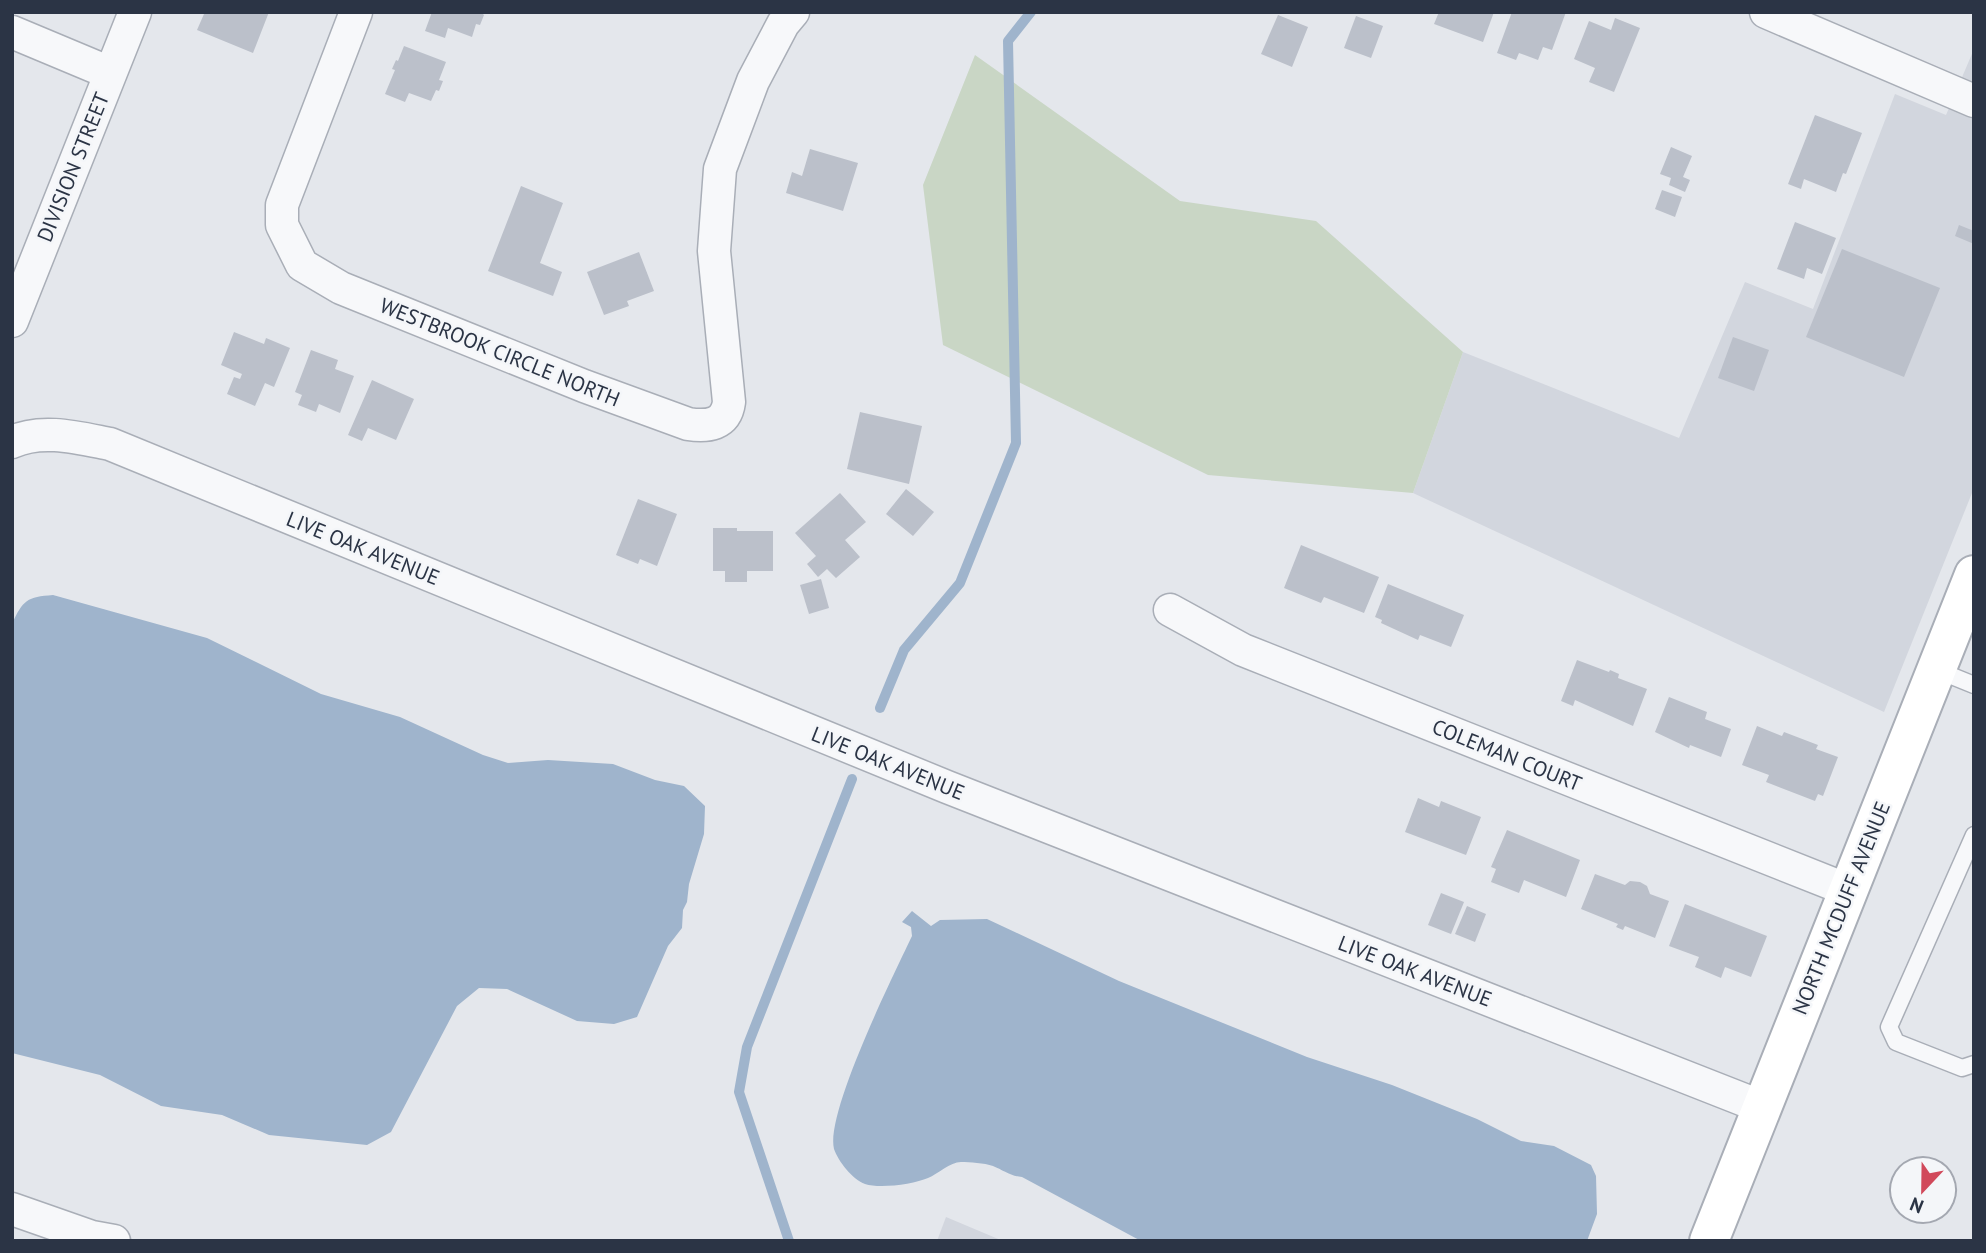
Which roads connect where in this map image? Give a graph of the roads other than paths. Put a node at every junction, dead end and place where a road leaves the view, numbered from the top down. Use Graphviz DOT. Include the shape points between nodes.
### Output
graph roads {
  1 [pos="135,12"];
  2 [pos="356,12"];
  3 [pos="793,12"];
  4 [pos="1766,12"];
  5 [pos="12,32"];
  6 [pos="110,73"];
  7 [pos="1974,101"];
  8 [pos="12,321"];
  9 [pos="12,442"];
  10 [pos="1974,575"];
  11 [pos="1170,610"];
  12 [pos="1937,670"];
  13 [pos="1974,685"];
  14 [pos="1974,835"];
  15 [pos="1848,890"];
  16 [pos="1974,1064"];
  17 [pos="1762,1107"];
  18 [pos="12,1209"];
  19 [pos="114,1241"];
  20 [pos="1709,1241"];
  1 -- 6 [label="street, DIVISION STREET"];
  2 -- 3 [label="street, WESTBROOK CIRCLE NORTH" via="282,205 282,225 302,265 341,288 584,386 706,427 722,420 729,402 714,251 720,169 753,81"];
  4 -- 7 [label="street"];
  5 -- 6 [label="street"];
  6 -- 8 [label="street, DIVISION STREET"];
  9 -- 17 [label="street, LIVE OAK AVENUE" via="25,436 65,436 110,444 947,787"];
  10 -- 12 [label="main road, NORTH MCDUFF AVENUE"];
  11 -- 15 [label="street, COLEMAN COURT" via="1243,650"];
  12 -- 13 [label="lane"];
  12 -- 15 [label="main road, NORTH MCDUFF AVENUE"];
  14 -- 16 [label="lane" via="1889,1027 1896,1042 1962,1068"];
  15 -- 17 [label="main road, NORTH MCDUFF AVENUE"];
  17 -- 20 [label="main road, NORTH MCDUFF AVENUE"];
  18 -- 19 [label="street"];
}
